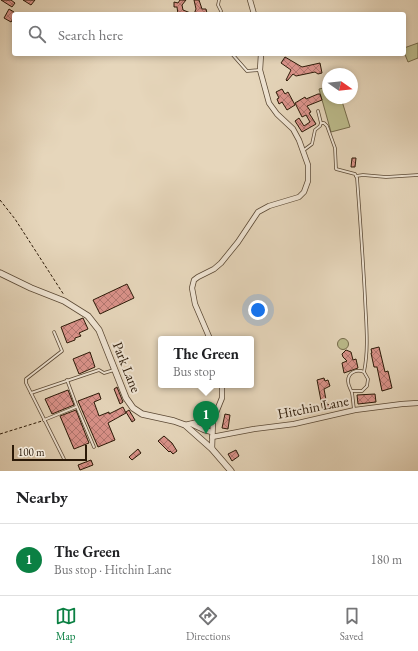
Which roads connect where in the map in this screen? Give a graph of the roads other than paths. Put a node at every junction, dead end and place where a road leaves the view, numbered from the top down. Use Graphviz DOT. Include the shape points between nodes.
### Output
graph roads {
  1 [pos="219,0"];
  2 [pos="250,0"];
  3 [pos="221,11"];
  4 [pos="253,12"];
  5 [pos="234,56"];
  6 [pos="262,56"];
  7 [pos="260,70"];
  8 [pos="318,111"];
  9 [pos="321,123"];
  10 [pos="304,150"];
  11 [pos="418,175"];
  12 [pos="356,176"];
  13 [pos="0,273"];
  14 [pos="54,332"];
  15 [pos="209,336"];
  16 [pos="114,370"];
  17 [pos="364,372"];
  18 [pos="67,380"];
  19 [pos="222,388"];
  20 [pos="352,391"];
  21 [pos="31,393"];
  22 [pos="418,403"];
  23 [pos="77,407"];
  24 [pos="355,410"];
  25 [pos="215,415"];
  26 [pos="44,420"];
  27 [pos="188,425"];
  28 [pos="204,430"];
  29 [pos="212,432"];
  30 [pos="199,437"];
  31 [pos="212,437"];
  32 [pos="94,447"];
  33 [pos="212,449"];
  34 [pos="64,459"];
  35 [pos="231,471"];
  1 -- 3 [label="lane"];
  2 -- 4 [label="street"];
  5 -- 7 [label="lane" via="247,71"];
  6 -- 7 [label="street"];
  7 -- 10 [label="street" via="269,104 297,135"];
  8 -- 9 [label="lane"];
  9 -- 10 [label="lane" via="315,130 313,142"];
  9 -- 12 [label="lane" via="327,126 336,148 336,169"];
  10 -- 15 [label="street" via="309,171 304,192 293,199 261,209 221,263 194,280 193,298"];
  11 -- 12 [label="lane"];
  12 -- 17 [label="lane" via="366,316 367,352"];
  13 -- 16 [label="street, Park Lane" via="64,301 84,313 102,336"];
  14 -- 21 [label="lane" via="62,351 26,379"];
  16 -- 18 [label="lane" via="104,373 99,370"];
  16 -- 27 [label="street, Park Lane" via="126,398 137,412"];
  17 -- 20 [label="lane" via="368,379 367,386 362,391"];
  17 -- 20 [label="lane" via="356,371 349,375 348,381"];
  18 -- 21 [label="lane"];
  18 -- 23 [label="lane"];
  19 -- 25 [label="street" via="222,398"];
  20 -- 24 [label="lane"];
  21 -- 26 [label="lane"];
  22 -- 24 [label="street, Hitchin Lane"];
  23 -- 26 [label="lane"];
  23 -- 32 [label="lane"];
  24 -- 31 [label="street, Hitchin Lane" via="294,424"];
  25 -- 27 [label="street"];
  25 -- 29 [label="street"];
  26 -- 34 [label="lane"];
  27 -- 28 [label="street"];
  27 -- 30 [label="street, Park Lane"];
  28 -- 29 [label="street"];
  28 -- 30 [label="street"];
  29 -- 31 [label="street"];
  30 -- 33 [label="street, Park Lane"];
  31 -- 33 [label="street"];
  33 -- 35 [label="street, Park Lane"];
}
